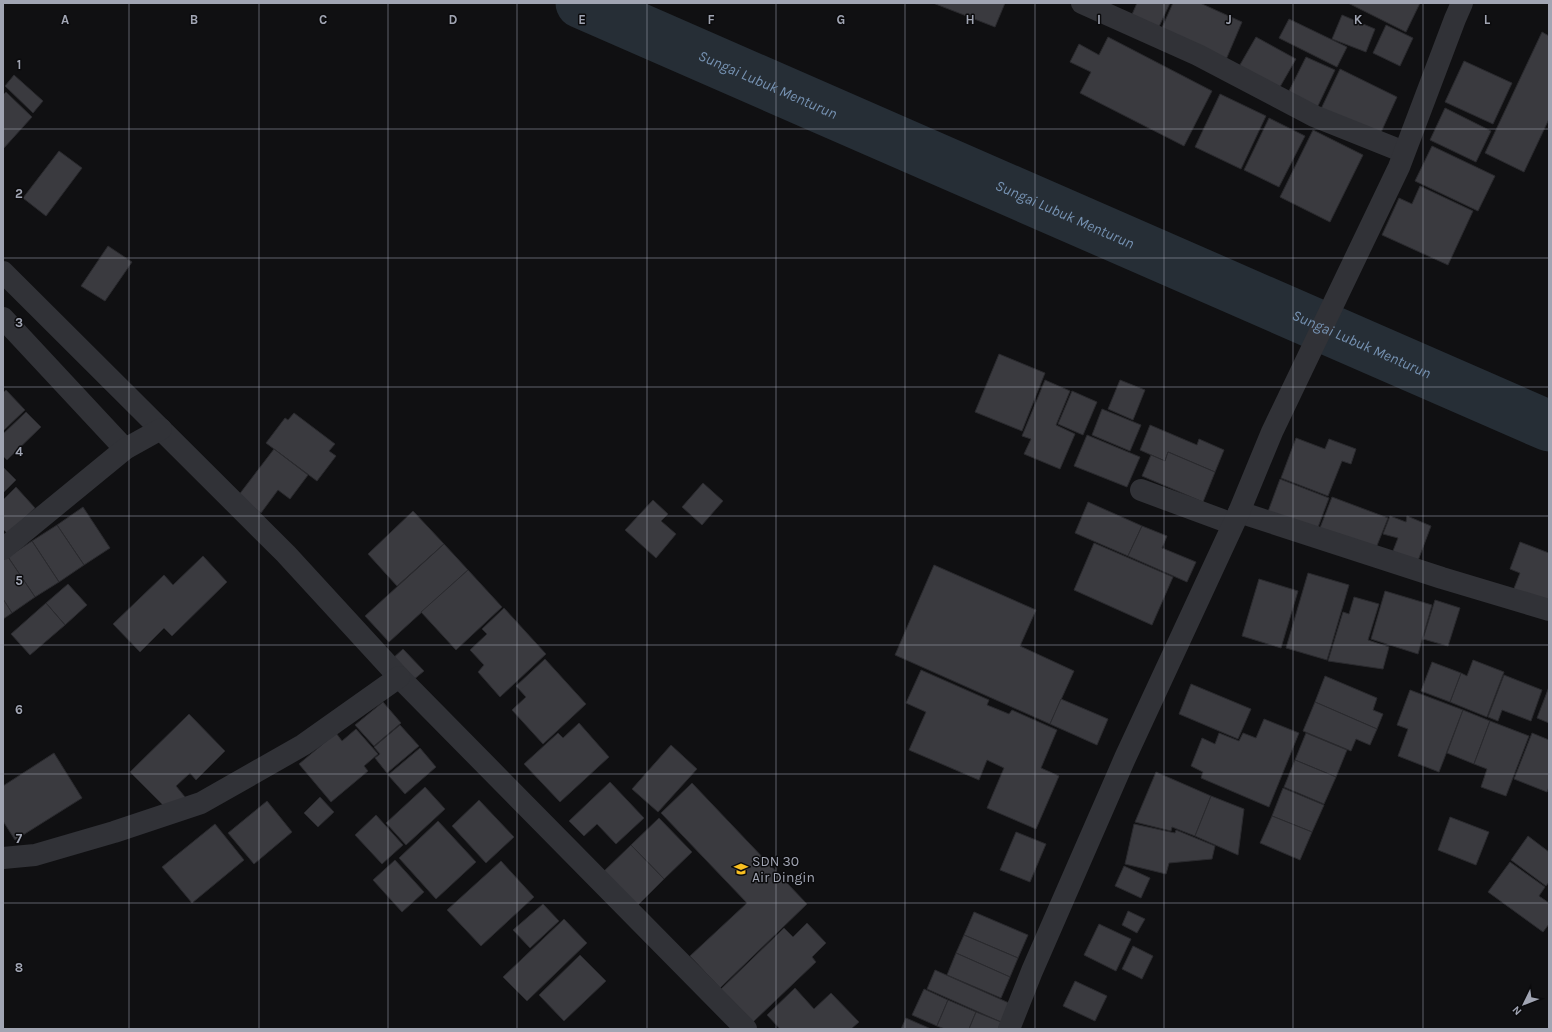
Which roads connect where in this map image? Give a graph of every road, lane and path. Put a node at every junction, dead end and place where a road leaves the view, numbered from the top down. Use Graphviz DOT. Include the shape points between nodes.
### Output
graph roads {
  1 [pos="1082,3"];
  2 [pos="1462,3"];
  3 [pos="1404,152"];
  4 [pos="3,272"];
  5 [pos="3,318"];
  6 [pos="161,429"];
  7 [pos="125,449"];
  8 [pos="1141,490"];
  9 [pos="1236,518"];
  10 [pos="3,549"];
  11 [pos="1549,610"];
  12 [pos="399,677"];
  13 [pos="3,858"];
  14 [pos="746,1029"];
  15 [pos="1010,1029"];
  1 -- 3 [label="street" via="1198,55 1314,116"];
  2 -- 3 [label="street"];
  3 -- 9 [label="street" via="1282,412"];
  4 -- 6 [label="street"];
  5 -- 7 [label="street"];
  6 -- 7 [label="street"];
  6 -- 12 [label="street" via="286,554"];
  7 -- 10 [label="street"];
  8 -- 9 [label="street"];
  9 -- 11 [label="street"];
  9 -- 15 [label="street" via="1126,758 1032,971"];
  12 -- 13 [label="street" via="303,745 201,803 34,855"];
  12 -- 14 [label="street"];
}
